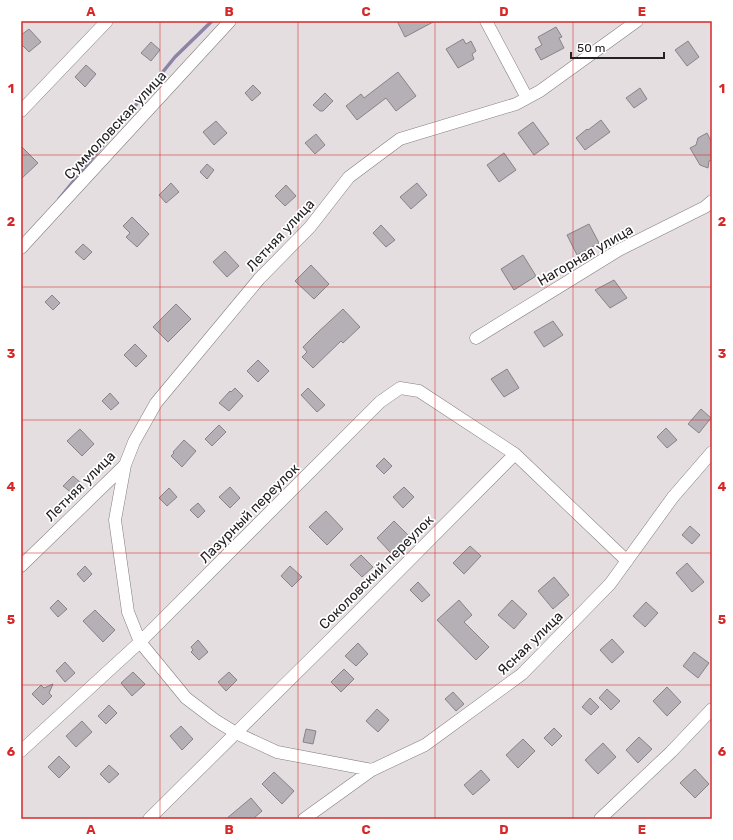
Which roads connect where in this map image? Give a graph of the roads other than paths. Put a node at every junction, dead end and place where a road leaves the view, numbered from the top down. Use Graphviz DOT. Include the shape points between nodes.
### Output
graph roads {
  1 [pos="107,21"];
  2 [pos="230,21"];
  3 [pos="486,21"];
  4 [pos="638,21"];
  5 [pos="527,98"];
  6 [pos="21,111"];
  7 [pos="712,201"];
  8 [pos="21,248"];
  9 [pos="476,338"];
  10 [pos="712,452"];
  11 [pos="515,454"];
  12 [pos="125,465"];
  13 [pos="627,561"];
  14 [pos="21,566"];
  15 [pos="140,642"];
  16 [pos="712,709"];
  17 [pos="236,732"];
  18 [pos="21,751"];
  19 [pos="372,770"];
  20 [pos="149,819"];
  21 [pos="304,819"];
  22 [pos="600,819"];
  1 -- 6 [label="street"];
  2 -- 8 [label="street, Суммоловская улица"];
  3 -- 5 [label="street"];
  4 -- 5 [label="street, Летняя улица"];
  5 -- 12 [label="street, Летняя улица" via="516,104 400,139 349,177 310,227 259,279 156,403 134,442"];
  7 -- 9 [label="street, Нагорная улица" via="705,207 618,250"];
  10 -- 13 [label="street, Ясная улица" via="672,497"];
  11 -- 13 [label="street"];
  11 -- 15 [label="street, Лазурный переулок" via="419,391 400,388 380,402"];
  11 -- 17 [label="street, Соколовский переулок"];
  12 -- 14 [label="street, Летняя улица"];
  12 -- 15 [label="street" via="115,520 128,612"];
  13 -- 19 [label="street, Ясная улица" via="610,584 522,674 425,745"];
  15 -- 17 [label="street" via="186,698"];
  15 -- 18 [label="street, Лазурный переулок"];
  16 -- 22 [label="street" via="672,752"];
  17 -- 19 [label="street" via="277,752"];
  17 -- 20 [label="street, Соколовский переулок"];
  19 -- 21 [label="street, Ясная улица"];
}
